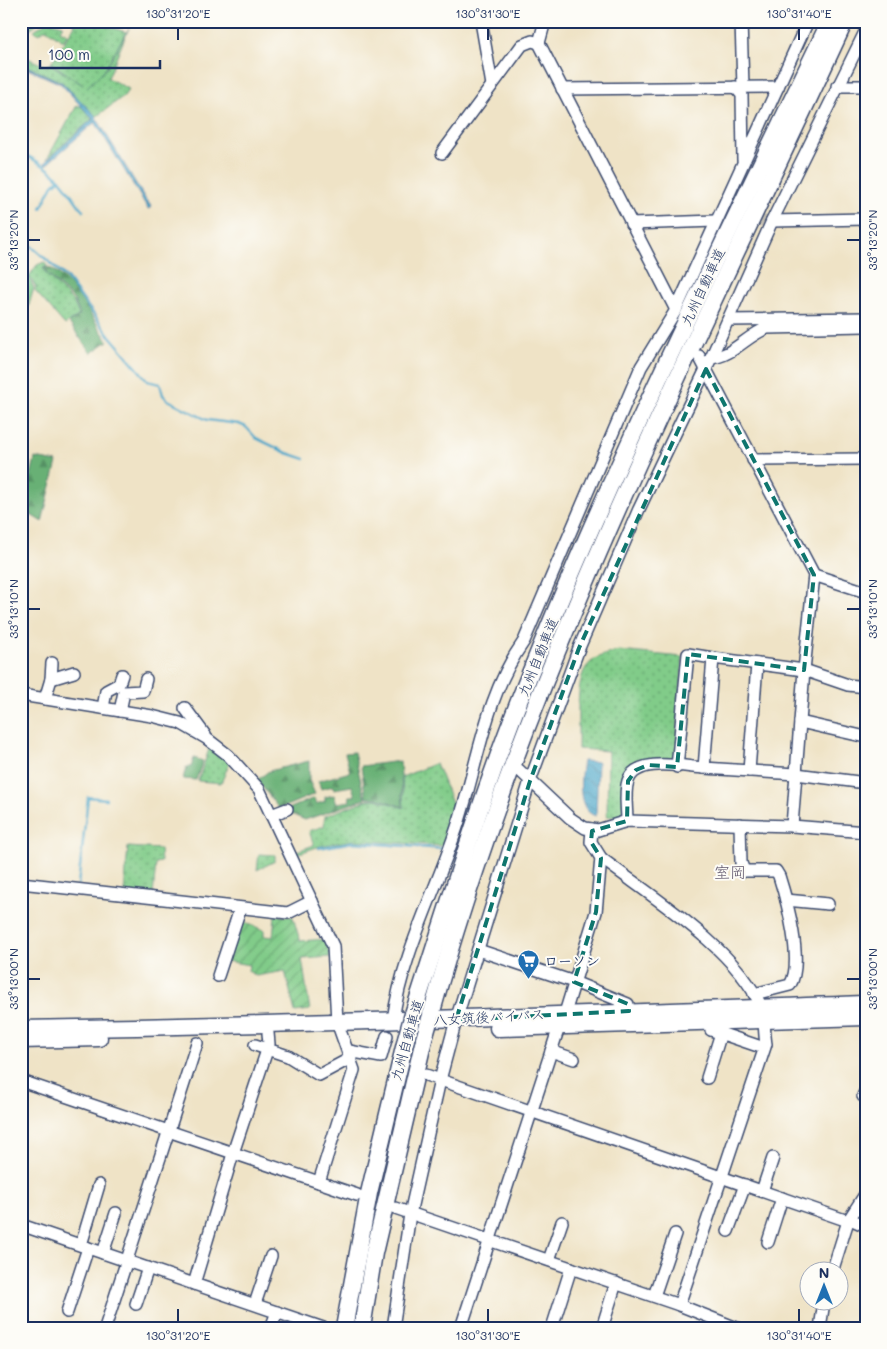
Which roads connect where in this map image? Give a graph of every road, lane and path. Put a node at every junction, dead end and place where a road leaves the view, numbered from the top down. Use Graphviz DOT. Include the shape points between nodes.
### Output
graph roads {
  1 [pos="480,21"];
  2 [pos="545,21"];
  3 [pos="741,21"];
  4 [pos="808,21"];
  5 [pos="830,21"];
  6 [pos="846,21"];
  7 [pos="866,30"];
  8 [pos="539,42"];
  9 [pos="492,85"];
  10 [pos="837,86"];
  11 [pos="866,86"];
  12 [pos="739,87"];
  13 [pos="778,87"];
  14 [pos="562,90"];
  15 [pos="442,153"];
  16 [pos="743,165"];
  17 [pos="866,220"];
  18 [pos="715,221"];
  19 [pos="772,221"];
  20 [pos="631,224"];
  21 [pos="676,310"];
  22 [pos="866,318"];
  23 [pos="728,320"];
  24 [pos="866,326"];
  25 [pos="705,361"];
  26 [pos="866,459"];
  27 [pos="754,460"];
  28 [pos="814,575"];
  29 [pos="866,592"];
  30 [pos="714,658"];
  31 [pos="52,663"];
  32 [pos="758,664"];
  33 [pos="804,670"];
  34 [pos="74,672"];
  35 [pos="122,675"];
  36 [pos="52,679"];
  37 [pos="146,680"];
  38 [pos="866,688"];
  39 [pos="21,695"];
  40 [pos="45,699"];
  41 [pos="103,708"];
  42 [pos="185,708"];
  43 [pos="120,711"];
  44 [pos="800,722"];
  45 [pos="866,737"];
  46 [pos="206,738"];
  47 [pos="677,767"];
  48 [pos="704,768"];
  49 [pos="519,770"];
  50 [pos="749,771"];
  51 [pos="796,774"];
  52 [pos="530,780"];
  53 [pos="866,783"];
  54 [pos="287,809"];
  55 [pos="271,815"];
  56 [pos="627,821"];
  57 [pos="740,824"];
  58 [pos="792,826"];
  59 [pos="592,829"];
  60 [pos="866,832"];
  61 [pos="602,858"];
  62 [pos="21,883"];
  63 [pos="786,900"];
  64 [pos="312,901"];
  65 [pos="828,904"];
  66 [pos="240,909"];
  67 [pos="478,950"];
  68 [pos="218,976"];
  69 [pos="574,982"];
  70 [pos="866,1004"];
  71 [pos="760,1008"];
  72 [pos="629,1012"];
  73 [pos="866,1017"];
  74 [pos="393,1020"];
  75 [pos="562,1020"];
  76 [pos="455,1024"];
  77 [pos="339,1027"];
  78 [pos="21,1029"];
  79 [pos="268,1033"];
  80 [pos="387,1036"];
  81 [pos="21,1040"];
  82 [pos="197,1043"];
  83 [pos="255,1046"];
  84 [pos="764,1048"];
  85 [pos="267,1050"];
  86 [pos="551,1051"];
  87 [pos="350,1054"];
  88 [pos="574,1059"];
  89 [pos="426,1075"];
  90 [pos="707,1078"];
  91 [pos="21,1080"];
  92 [pos="440,1080"];
  93 [pos="532,1112"];
  94 [pos="169,1131"];
  95 [pos="234,1153"];
  96 [pos="773,1158"];
  97 [pos="721,1176"];
  98 [pos="319,1182"];
  99 [pos="99,1185"];
  100 [pos="744,1185"];
  101 [pos="762,1191"];
  102 [pos="866,1193"];
  103 [pos="357,1196"];
  104 [pos="782,1198"];
  105 [pos="395,1208"];
  106 [pos="116,1213"];
  107 [pos="410,1214"];
  108 [pos="849,1220"];
  109 [pos="562,1222"];
  110 [pos="21,1225"];
  111 [pos="866,1226"];
  112 [pos="728,1232"];
  113 [pos="675,1234"];
  114 [pos="490,1240"];
  115 [pos="768,1242"];
  116 [pos="84,1246"];
  117 [pos="104,1253"];
  118 [pos="374,1253"];
  119 [pos="271,1256"];
  120 [pos="549,1260"];
  121 [pos="127,1261"];
  122 [pos="835,1262"];
  123 [pos="148,1268"];
  124 [pos="571,1268"];
  125 [pos="616,1283"];
  126 [pos="194,1284"];
  127 [pos="654,1296"];
  128 [pos="136,1304"];
  129 [pos="255,1304"];
  130 [pos="679,1305"];
  131 [pos="67,1312"];
  132 [pos="277,1312"];
  133 [pos="822,1312"];
  134 [pos="344,1324"];
  135 [pos="105,1328"];
  136 [pos="271,1328"];
  137 [pos="323,1328"];
  138 [pos="362,1328"];
  139 [pos="368,1328"];
  140 [pos="393,1328"];
  141 [pos="461,1328"];
  142 [pos="552,1328"];
  143 [pos="602,1328"];
  144 [pos="737,1328"];
  145 [pos="820,1328"];
  1 -- 9 [label="street"];
  2 -- 8 [label="street"];
  3 -- 12 [label="street"];
  4 -- 13 [label="street"];
  5 -- 134 [label="highway, 九州自動車道, bridge" via="581,551 497,760 451,892 406,1039 369,1193"];
  6 -- 118 [label="highway, 九州自動車道, bridge" via="622,496 509,772 476,864 431,1014"];
  7 -- 10 [label="street"];
  8 -- 9 [label="street" via="522,45"];
  8 -- 14 [label="street"];
  9 -- 15 [label="street"];
  10 -- 11 [label="street"];
  10 -- 19 [label="street"];
  12 -- 13 [label="street"];
  12 -- 14 [label="street"];
  12 -- 16 [label="street" via="742,95"];
  13 -- 16 [label="street"];
  14 -- 20 [label="street"];
  16 -- 18 [label="street"];
  17 -- 19 [label="street"];
  18 -- 20 [label="street"];
  18 -- 21 [label="street"];
  19 -- 23 [label="street"];
  20 -- 21 [label="street"];
  21 -- 74 [label="street" via="641,367 524,641 510,660 497,690 485,741 456,832 410,949"];
  22 -- 23 [label="street"];
  23 -- 25 [label="street"];
  24 -- 25 [label="street" via="767,328 721,357"];
  25 -- 27 [label="street"];
  25 -- 52 [label="street" via="579,648"];
  26 -- 27 [label="street"];
  27 -- 28 [label="street"];
  28 -- 29 [label="street"];
  28 -- 33 [label="street"];
  30 -- 32 [label="street"];
  30 -- 47 [label="street" via="688,654"];
  30 -- 48 [label="street"];
  31 -- 36 [label="street"];
  32 -- 33 [label="street"];
  32 -- 50 [label="street"];
  33 -- 38 [label="street"];
  33 -- 44 [label="street"];
  34 -- 36 [label="street"];
  35 -- 41 [label="street" via="119,684 106,691"];
  36 -- 40 [label="street"];
  37 -- 43 [label="street" via="143,692 124,692"];
  39 -- 40 [label="street"];
  40 -- 41 [label="street"];
  41 -- 43 [label="street"];
  42 -- 46 [label="street"];
  43 -- 46 [label="street" via="180,723"];
  44 -- 45 [label="street"];
  44 -- 51 [label="street"];
  46 -- 55 [label="street" via="228,755 259,789"];
  47 -- 48 [label="street"];
  47 -- 56 [label="street" via="648,765 636,770 628,781"];
  48 -- 50 [label="street"];
  49 -- 52 [label="street"];
  50 -- 51 [label="street"];
  51 -- 53 [label="street"];
  51 -- 58 [label="street"];
  52 -- 59 [label="street" via="577,824"];
  52 -- 67 [label="street"];
  54 -- 55 [label="street"];
  55 -- 64 [label="street"];
  56 -- 57 [label="street"];
  56 -- 59 [label="street"];
  57 -- 58 [label="street"];
  57 -- 63 [label="street" via="741,863 745,871 776,871"];
  58 -- 60 [label="street"];
  59 -- 61 [label="street" via="591,842"];
  61 -- 69 [label="street" via="596,912"];
  61 -- 71 [label="street" via="717,947"];
  62 -- 66 [label="street"];
  63 -- 65 [label="street"];
  63 -- 71 [label="street" via="793,932 795,977 790,985"];
  64 -- 66 [label="street" via="288,913"];
  64 -- 77 [label="street" via="332,946"];
  66 -- 68 [label="street"];
  67 -- 69 [label="street"];
  67 -- 76 [label="street"];
  69 -- 72 [label="street" via="628,1004"];
  69 -- 75 [label="street"];
  70 -- 71 [label="highway, 八女筑後バイパス"];
  71 -- 72 [label="highway, 八女筑後バイパス"];
  71 -- 73 [label="highway, 八女筑後バイパス"];
  71 -- 75 [label="highway, 八女筑後バイパス"];
  71 -- 84 [label="street"];
  72 -- 75 [label="highway, 八女筑後バイパス"];
  74 -- 76 [label="highway, 八女筑後バイパス"];
  74 -- 77 [label="highway, 八女筑後バイパス"];
  75 -- 76 [label="highway, 八女筑後バイパス"];
  75 -- 86 [label="street"];
  76 -- 77 [label="highway, 八女筑後バイパス"];
  76 -- 92 [label="street"];
  77 -- 78 [label="highway, 八女筑後バイパス"];
  77 -- 79 [label="highway, 八女筑後バイパス"];
  77 -- 87 [label="street"];
  79 -- 81 [label="highway, 八女筑後バイパス"];
  79 -- 85 [label="street"];
  80 -- 87 [label="street" via="383,1058"];
  82 -- 94 [label="street"];
  83 -- 85 [label="street"];
  84 -- 90 [label="street" via="716,1030"];
  84 -- 97 [label="street"];
  85 -- 87 [label="street" via="288,1056 318,1075"];
  85 -- 95 [label="street"];
  86 -- 88 [label="street"];
  86 -- 93 [label="street"];
  87 -- 98 [label="street" via="354,1070"];
  89 -- 92 [label="street"];
  91 -- 94 [label="street"];
  92 -- 93 [label="street"];
  92 -- 107 [label="street"];
  93 -- 97 [label="street"];
  93 -- 114 [label="street"];
  94 -- 95 [label="street"];
  94 -- 121 [label="street"];
  95 -- 98 [label="street"];
  95 -- 126 [label="street"];
  96 -- 101 [label="street"];
  97 -- 100 [label="street"];
  97 -- 130 [label="street"];
  98 -- 103 [label="street"];
  99 -- 116 [label="street"];
  100 -- 101 [label="street"];
  100 -- 112 [label="street"];
  101 -- 104 [label="street"];
  102 -- 108 [label="street"];
  104 -- 108 [label="street"];
  104 -- 115 [label="street"];
  105 -- 107 [label="street"];
  106 -- 117 [label="street"];
  107 -- 114 [label="street"];
  107 -- 140 [label="street"];
  108 -- 111 [label="street"];
  108 -- 122 [label="street"];
  109 -- 120 [label="street"];
  110 -- 116 [label="street"];
  113 -- 127 [label="street"];
  114 -- 120 [label="street"];
  114 -- 141 [label="street"];
  116 -- 117 [label="street"];
  116 -- 131 [label="street"];
  117 -- 121 [label="street"];
  118 -- 138 [label="highway, 九州自動車道"];
  118 -- 139 [label="highway"];
  119 -- 129 [label="street"];
  120 -- 124 [label="street"];
  121 -- 123 [label="street"];
  121 -- 135 [label="street"];
  123 -- 126 [label="street"];
  123 -- 128 [label="street"];
  124 -- 125 [label="street"];
  124 -- 142 [label="street"];
  125 -- 127 [label="street"];
  125 -- 143 [label="street"];
  126 -- 129 [label="street"];
  127 -- 130 [label="street"];
  129 -- 132 [label="street"];
  130 -- 144 [label="street"];
  132 -- 136 [label="street"];
  132 -- 137 [label="street"];
  133 -- 145 [label="street"];
}
